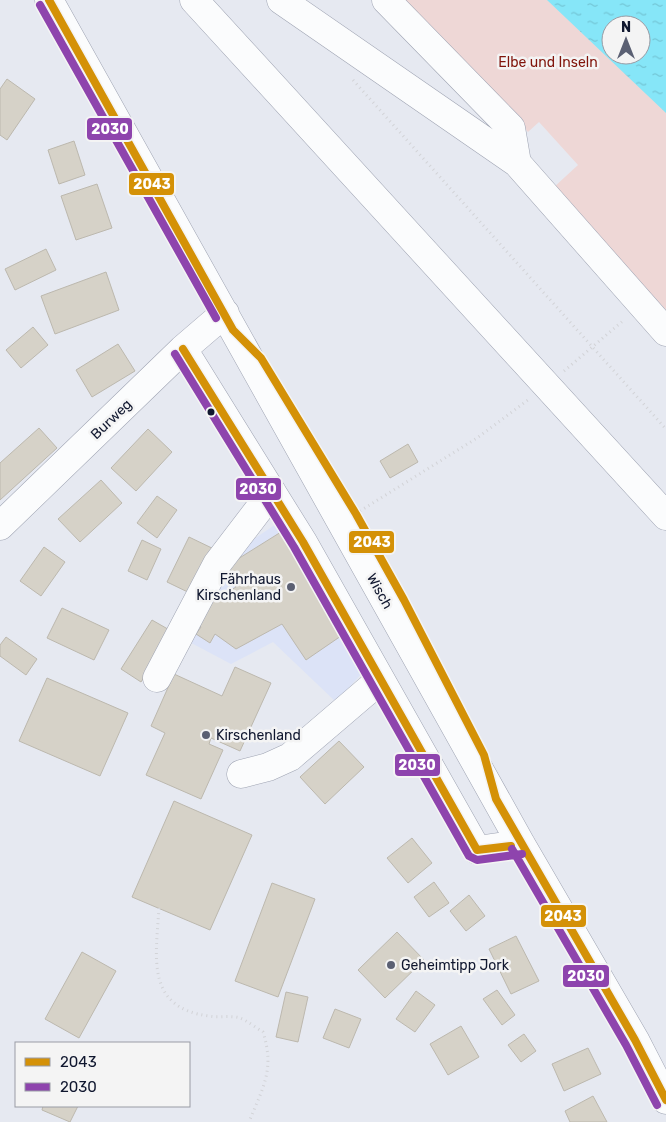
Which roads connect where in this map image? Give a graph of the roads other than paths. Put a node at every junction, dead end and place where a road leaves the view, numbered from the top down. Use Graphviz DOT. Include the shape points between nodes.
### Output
graph roads {
  1 [pos="49,0"];
  2 [pos="194,0"];
  3 [pos="281,0"];
  4 [pos="386,0"];
  5 [pos="517,163"];
  6 [pos="229,322"];
  7 [pos="666,332"];
  8 [pos="183,349"];
  9 [pos="272,492"];
  10 [pos="666,516"];
  11 [pos="0,526"];
  12 [pos="157,678"];
  13 [pos="380,680"];
  14 [pos="241,774"];
  15 [pos="496,799"];
  16 [pos="521,844"];
  17 [pos="666,1100"];
  1 -- 6 [label="street, Wisch"];
  2 -- 10 [label="street"];
  3 -- 5 [label="street"];
  4 -- 5 [label="street" via="511,128"];
  5 -- 7 [label="street"];
  6 -- 8 [label="street, Burweg"];
  6 -- 15 [label="street, Wisch"];
  6 -- 15 [label="street, Wisch" via="261,358 356,514 484,755"];
  8 -- 9 [label="street"];
  8 -- 11 [label="street, Burweg"];
  9 -- 12 [label="street" via="217,564"];
  9 -- 13 [label="street"];
  13 -- 14 [label="street" via="290,757"];
  13 -- 16 [label="street" via="477,850"];
  15 -- 16 [label="street, Wisch"];
  16 -- 17 [label="street, Wisch" via="635,1040"];
}
